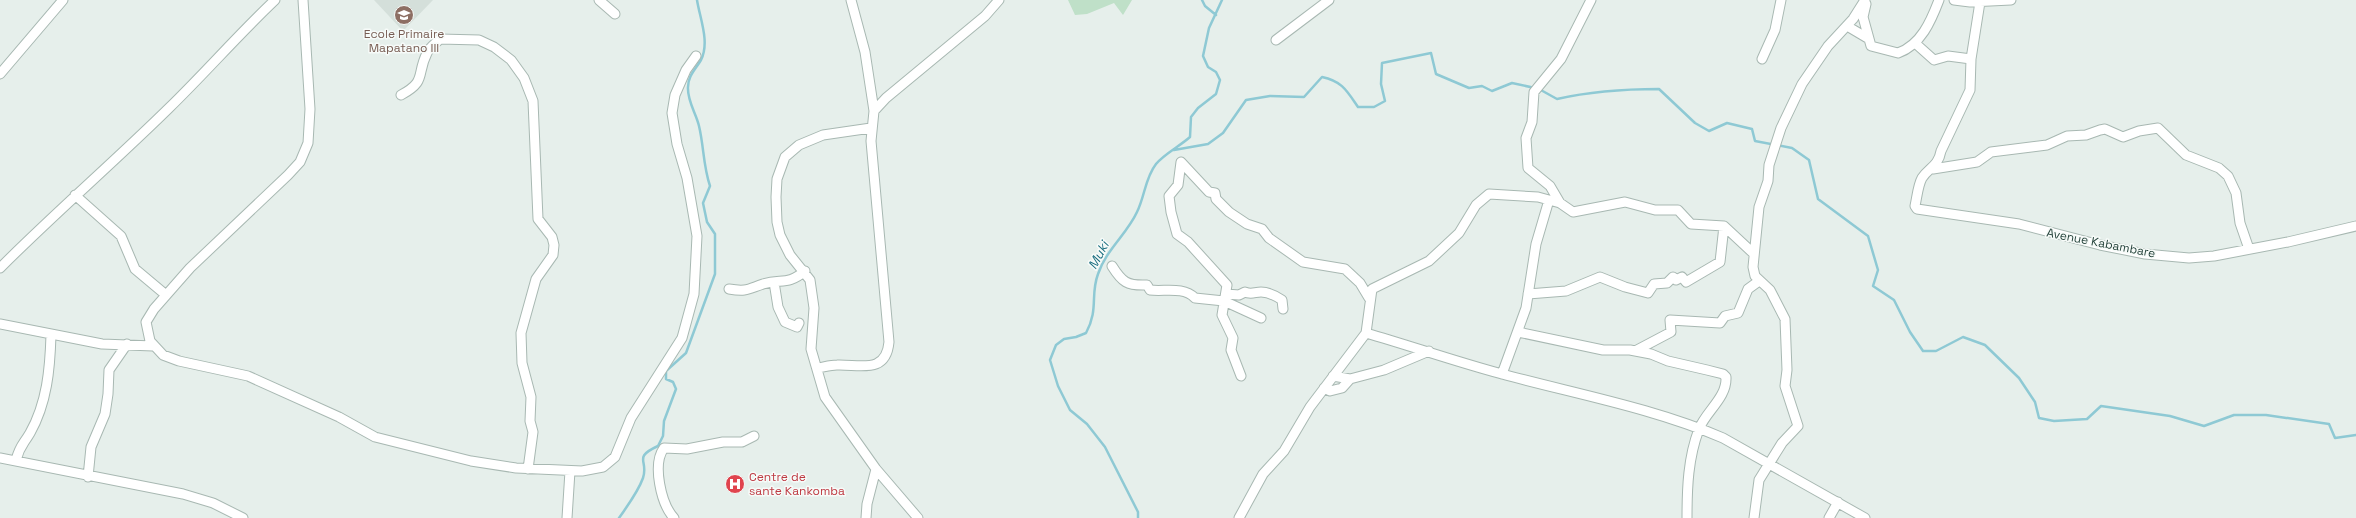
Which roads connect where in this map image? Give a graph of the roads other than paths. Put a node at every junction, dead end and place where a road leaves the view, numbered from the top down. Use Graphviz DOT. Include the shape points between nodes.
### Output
graph roads {
  1 [pos="63,0"];
  2 [pos="275,0"];
  3 [pos="304,0"];
  4 [pos="599,0"];
  5 [pos="851,0"];
  6 [pos="1000,0"];
  7 [pos="1329,0"];
  8 [pos="1591,0"];
  9 [pos="1781,0"];
  10 [pos="1866,0"];
  11 [pos="1939,0"];
  12 [pos="1954,0"];
  13 [pos="2011,0"];
  14 [pos="1980,2"];
  15 [pos="615,14"];
  16 [pos="1847,26"];
  17 [pos="1869,39"];
  18 [pos="1276,40"];
  19 [pos="1915,43"];
  20 [pos="696,56"];
  21 [pos="1762,59"];
  22 [pos="1971,59"];
  23 [pos="0,74"];
  24 [pos="401,95"];
  25 [pos="874,110"];
  26 [pos="871,128"];
  27 [pos="1933,169"];
  28 [pos="75,194"];
  29 [pos="1549,200"];
  30 [pos="1560,203"];
  31 [pos="1724,226"];
  32 [pos="2356,226"];
  33 [pos="2249,249"];
  34 [pos="1753,253"];
  35 [pos="1112,266"];
  36 [pos="0,268"];
  37 [pos="805,271"];
  38 [pos="1759,281"];
  39 [pos="774,282"];
  40 [pos="729,289"];
  41 [pos="1528,294"];
  42 [pos="166,295"];
  43 [pos="1225,297"];
  44 [pos="1369,298"];
  45 [pos="1283,309"];
  46 [pos="1261,318"];
  47 [pos="799,323"];
  48 [pos="0,324"];
  49 [pos="1518,332"];
  50 [pos="1366,333"];
  51 [pos="51,335"];
  52 [pos="127,344"];
  53 [pos="154,346"];
  54 [pos="1429,351"];
  55 [pos="1635,351"];
  56 [pos="818,368"];
  57 [pos="1502,374"];
  58 [pos="1241,376"];
  59 [pos="1333,376"];
  60 [pos="1350,379"];
  61 [pos="1324,388"];
  62 [pos="1700,428"];
  63 [pos="754,436"];
  64 [pos="0,458"];
  65 [pos="16,460"];
  66 [pos="1768,463"];
  67 [pos="528,469"];
  68 [pos="876,469"];
  69 [pos="570,471"];
  70 [pos="88,477"];
  71 [pos="1838,502"];
  72 [pos="243,518"];
  73 [pos="567,518"];
  74 [pos="674,518"];
  75 [pos="866,518"];
  76 [pos="918,518"];
  77 [pos="1239,518"];
  78 [pos="1687,518"];
  79 [pos="1754,518"];
  80 [pos="1829,518"];
  81 [pos="1865,518"];
  1 -- 23 [label="street"];
  2 -- 28 [label="street" via="169,108"];
  3 -- 42 [label="street" via="310,110 306,152 288,175 190,268"];
  4 -- 15 [label="street"];
  5 -- 25 [label="street" via="865,52"];
  6 -- 25 [label="street" via="985,16"];
  7 -- 18 [label="street"];
  8 -- 30 [label="street" via="1561,59 1534,92 1532,122 1526,138 1528,168 1550,186"];
  9 -- 21 [label="street" via="1775,30"];
  10 -- 16 [label="street"];
  10 -- 17 [label="street" via="1863,17"];
  11 -- 19 [label="street" via="1928,26"];
  12 -- 14 [label="street"];
  13 -- 14 [label="street"];
  14 -- 22 [label="street"];
  16 -- 17 [label="street"];
  16 -- 34 [label="street" via="1828,46 1802,84 1781,128 1759,207"];
  17 -- 19 [label="street" via="1871,46 1898,53"];
  19 -- 22 [label="street" via="1934,60 1948,56"];
  20 -- 69 [label="street" via="686,70 675,95 672,113 697,236 694,294 687,322 682,338 631,418 615,457 603,467"];
  22 -- 27 [label="street" via="1971,83 1966,102"];
  24 -- 67 [label="street" via="414,88 427,52 440,39 479,40 494,47 511,60 524,78 533,101 538,219 552,236 554,245 553,255 536,279 521,333 522,363 531,397 530,421 533,432"];
  25 -- 26 [label="street"];
  26 -- 37 [label="street" via="823,135 799,145 785,157 778,179 777,222 790,255"];
  26 -- 56 [label="street" via="888,354 872,365"];
  27 -- 33 [label="street, Avenue Kabambare" via="1920,183 1915,206 1917,209 2019,224 2100,246 2145,254 2189,258"];
  27 -- 33 [label="street" via="1977,162 1991,152 2047,145 2067,136 2086,135 2105,129 2122,138 2139,131 2158,128 2186,155 2219,168 2228,176 2236,193 2240,222"];
  28 -- 36 [label="street"];
  28 -- 42 [label="street" via="120,236 135,269"];
  29 -- 30 [label="street"];
  29 -- 41 [label="street" via="1536,244"];
  29 -- 44 [label="street" via="1528,194 1489,194 1476,205 1459,233 1429,261 1378,284 1372,288"];
  30 -- 31 [label="street" via="1577,212 1625,202 1655,210 1678,210 1691,224"];
  31 -- 34 [label="street"];
  31 -- 41 [label="street" via="1720,262 1686,282 1682,277 1676,280 1673,277 1667,283 1654,284 1648,293 1600,277 1566,290"];
  32 -- 33 [label="street, Avenue Kabambare"];
  34 -- 38 [label="street" via="1753,267"];
  35 -- 43 [label="street" via="1120,280 1134,286 1147,285 1150,290 1167,289 1190,294 1195,298"];
  37 -- 39 [label="street" via="794,280"];
  37 -- 56 [label="street" via="810,280 814,308 811,349"];
  38 -- 55 [label="street" via="1748,289 1738,312 1725,316 1720,324 1670,320 1671,332"];
  38 -- 66 [label="street" via="1770,290 1785,319 1788,370 1785,386 1798,426 1785,438"];
  39 -- 40 [label="street" via="752,290"];
  39 -- 47 [label="street" via="778,307 785,322 797,326"];
  41 -- 49 [label="street"];
  42 -- 53 [label="street" via="146,322 146,332"];
  43 -- 44 [label="street" via="1227,285 1188,242 1177,234 1169,196 1178,185 1181,162 1209,192 1215,193 1216,198 1229,212 1262,230 1303,262 1345,269"];
  43 -- 45 [label="street" via="1245,292 1262,292 1275,295 1282,300"];
  43 -- 46 [label="street"];
  43 -- 58 [label="street" via="1222,314 1233,338 1231,350"];
  44 -- 50 [label="street"];
  48 -- 51 [label="street"];
  49 -- 55 [label="street" via="1603,350"];
  49 -- 57 [label="street"];
  50 -- 54 [label="street"];
  50 -- 59 [label="street"];
  51 -- 52 [label="street" via="102,344"];
  51 -- 65 [label="street" via="50,368 43,402 30,433 21,444"];
  52 -- 53 [label="street"];
  52 -- 70 [label="street" via="108,370 105,414 91,447"];
  53 -- 67 [label="street" via="163,355 179,361 248,376 375,437 471,461"];
  54 -- 57 [label="street"];
  54 -- 60 [label="street" via="1384,370"];
  55 -- 62 [label="street" via="1723,374 1726,377 1722,392"];
  56 -- 68 [label="street" via="825,397"];
  57 -- 62 [label="street" via="1600,398"];
  59 -- 60 [label="street"];
  59 -- 61 [label="street"];
  60 -- 61 [label="street" via="1342,388 1330,391"];
  61 -- 77 [label="street" via="1284,450 1263,474"];
  62 -- 66 [label="street"];
  62 -- 78 [label="street" via="1686,483"];
  63 -- 74 [label="street" via="742,442 723,442 687,449 664,448 659,456 660,488 668,512"];
  64 -- 65 [label="street"];
  65 -- 70 [label="street"];
  66 -- 71 [label="street"];
  66 -- 79 [label="street" via="1760,480"];
  67 -- 69 [label="street"];
  68 -- 75 [label="street"];
  68 -- 76 [label="street"];
  69 -- 73 [label="street"];
  70 -- 72 [label="street" via="183,494 213,503"];
  71 -- 80 [label="street"];
  71 -- 81 [label="street"];
}
